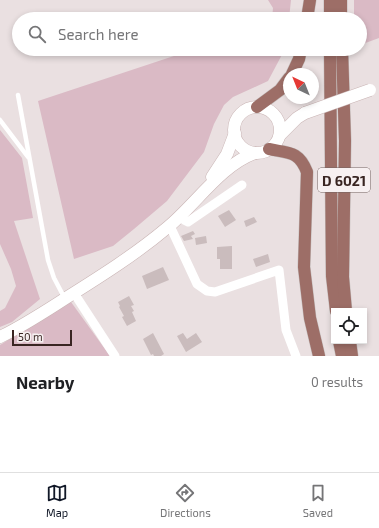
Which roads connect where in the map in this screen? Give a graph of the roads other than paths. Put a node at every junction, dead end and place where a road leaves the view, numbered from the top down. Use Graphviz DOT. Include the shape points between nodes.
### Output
graph roads {
  1 [pos="310,0"];
  2 [pos="330,0"];
  3 [pos="340,0"];
  4 [pos="347,0"];
  5 [pos="308,12"];
  6 [pos="330,12"];
  7 [pos="341,12"];
  8 [pos="346,12"];
  9 [pos="300,56"];
  10 [pos="330,56"];
  11 [pos="342,56"];
  12 [pos="346,56"];
  13 [pos="295,68"];
  14 [pos="283,86"];
  15 [pos="375,88"];
  16 [pos="18,95"];
  17 [pos="257,107"];
  18 [pos="305,113"];
  19 [pos="274,114"];
  20 [pos="0,120"];
  21 [pos="235,133"];
  22 [pos="280,135"];
  23 [pos="345,141"];
  24 [pos="269,149"];
  25 [pos="255,152"];
  26 [pos="29,158"];
  27 [pos="242,185"];
  28 [pos="189,206"];
  29 [pos="180,216"];
  30 [pos="170,226"];
  31 [pos="69,296"];
  32 [pos="336,308"];
  33 [pos="346,308"];
  34 [pos="0,337"];
  35 [pos="340,344"];
  36 [pos="350,344"];
  37 [pos="115,356"];
  38 [pos="296,356"];
  39 [pos="319,356"];
  40 [pos="342,356"];
  41 [pos="352,356"];
  1 -- 5 [label="main road"];
  2 -- 6 [label="main road"];
  3 -- 7 [label="main road"];
  4 -- 8 [label="main road"];
  9 -- 13 [label="main road"];
  10 -- 32 [label="main road, D 6021" via="332,276"];
  11 -- 23 [label="main road, D 6021"];
  12 -- 23 [label="main road, D 6021"];
  14 -- 17 [label="main road"];
  15 -- 18 [label="main road, bridge"];
  16 -- 26 [label="lane"];
  17 -- 19 [label="main road"];
  17 -- 21 [label="main road" via="243,112 235,125"];
  18 -- 19 [label="main road" via="288,116"];
  18 -- 22 [label="main road"];
  19 -- 22 [label="main road" via="278,120"];
  20 -- 26 [label="lane"];
  21 -- 25 [label="main road" via="242,146"];
  21 -- 28 [label="main road" via="221,164"];
  22 -- 24 [label="main road" via="274,146"];
  23 -- 33 [label="main road, D 6021" via="343,277"];
  24 -- 25 [label="main road"];
  24 -- 39 [label="main road" via="290,153 299,158 307,172 304,267 310,318"];
  25 -- 28 [label="main road" via="236,162"];
  26 -- 31 [label="lane" via="48,260 54,278"];
  27 -- 29 [label="street" via="188,222"];
  28 -- 29 [label="main road"];
  29 -- 30 [label="main road"];
  30 -- 31 [label="main road" via="118,265"];
  30 -- 38 [label="street" via="197,284 206,291 215,292 279,270 286,330"];
  31 -- 34 [label="main road"];
  31 -- 37 [label="street"];
  35 -- 40 [label="main road"];
  36 -- 41 [label="main road"];
}
